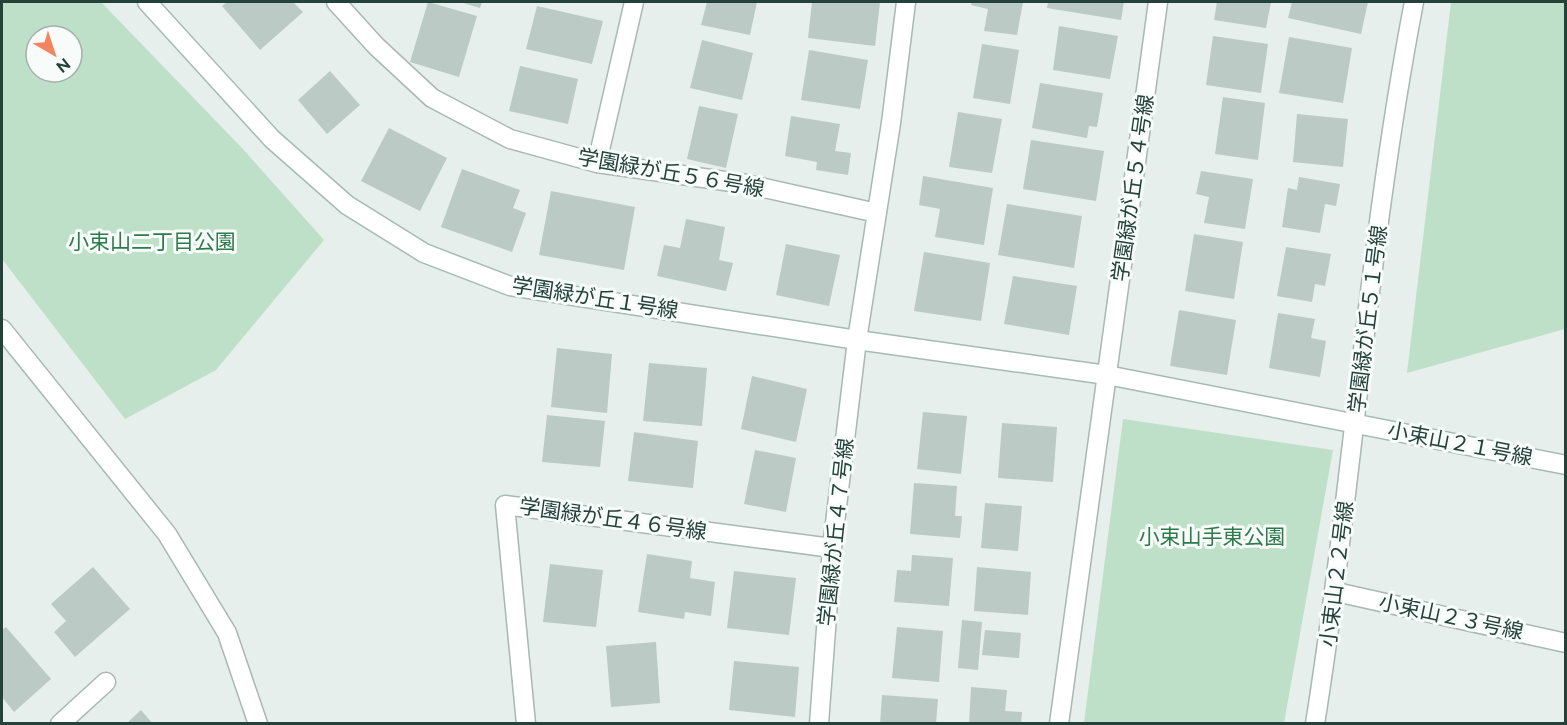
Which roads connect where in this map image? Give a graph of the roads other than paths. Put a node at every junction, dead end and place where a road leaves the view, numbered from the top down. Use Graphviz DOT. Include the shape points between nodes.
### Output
graph roads {
  1 [pos="147,2"];
  2 [pos="336,2"];
  3 [pos="634,2"];
  4 [pos="906,2"];
  5 [pos="1158,2"];
  6 [pos="1414,2"];
  7 [pos="597,163"];
  8 [pos="877,213"];
  9 [pos="2,329"];
  10 [pos="857,340"];
  11 [pos="1107,375"];
  12 [pos="1355,424"];
  13 [pos="1566,465"];
  14 [pos="832,548"];
  15 [pos="1336,592"];
  16 [pos="1566,643"];
  17 [pos="106,682"];
  18 [pos="60,723"];
  19 [pos="258,723"];
  20 [pos="526,723"];
  21 [pos="819,723"];
  22 [pos="1059,723"];
  23 [pos="1316,723"];
  1 -- 10 [label="street, 学園緑が丘１号線" via="272,139 347,205 424,253 510,286"];
  2 -- 7 [label="street, 学園緑が丘５６号線" via="432,98 510,139"];
  3 -- 7 [label="street"];
  4 -- 8 [label="street, 学園緑が丘４７号線"];
  5 -- 11 [label="street, 学園緑が丘５４号線"];
  6 -- 12 [label="street, 学園緑が丘５１号線" via="1397,87"];
  7 -- 8 [label="street, 学園緑が丘５６号線" via="746,184"];
  8 -- 10 [label="street, 学園緑が丘４７号線"];
  9 -- 19 [label="street" via="167,534 227,633"];
  10 -- 11 [label="street, 学園緑が丘１号線"];
  10 -- 14 [label="street, 学園緑が丘４７号線"];
  11 -- 12 [label="street, 学園緑が丘５１号線"];
  11 -- 22 [label="street"];
  12 -- 13 [label="street, 小束山２１号線"];
  12 -- 15 [label="street, 小束山２２号線"];
  14 -- 20 [label="street, 学園緑が丘４６号線" via="505,505"];
  14 -- 21 [label="street, 学園緑が丘４７号線"];
  15 -- 16 [label="street, 小束山２３号線"];
  15 -- 23 [label="street, 小束山２２号線"];
  17 -- 18 [label="street"];
}
